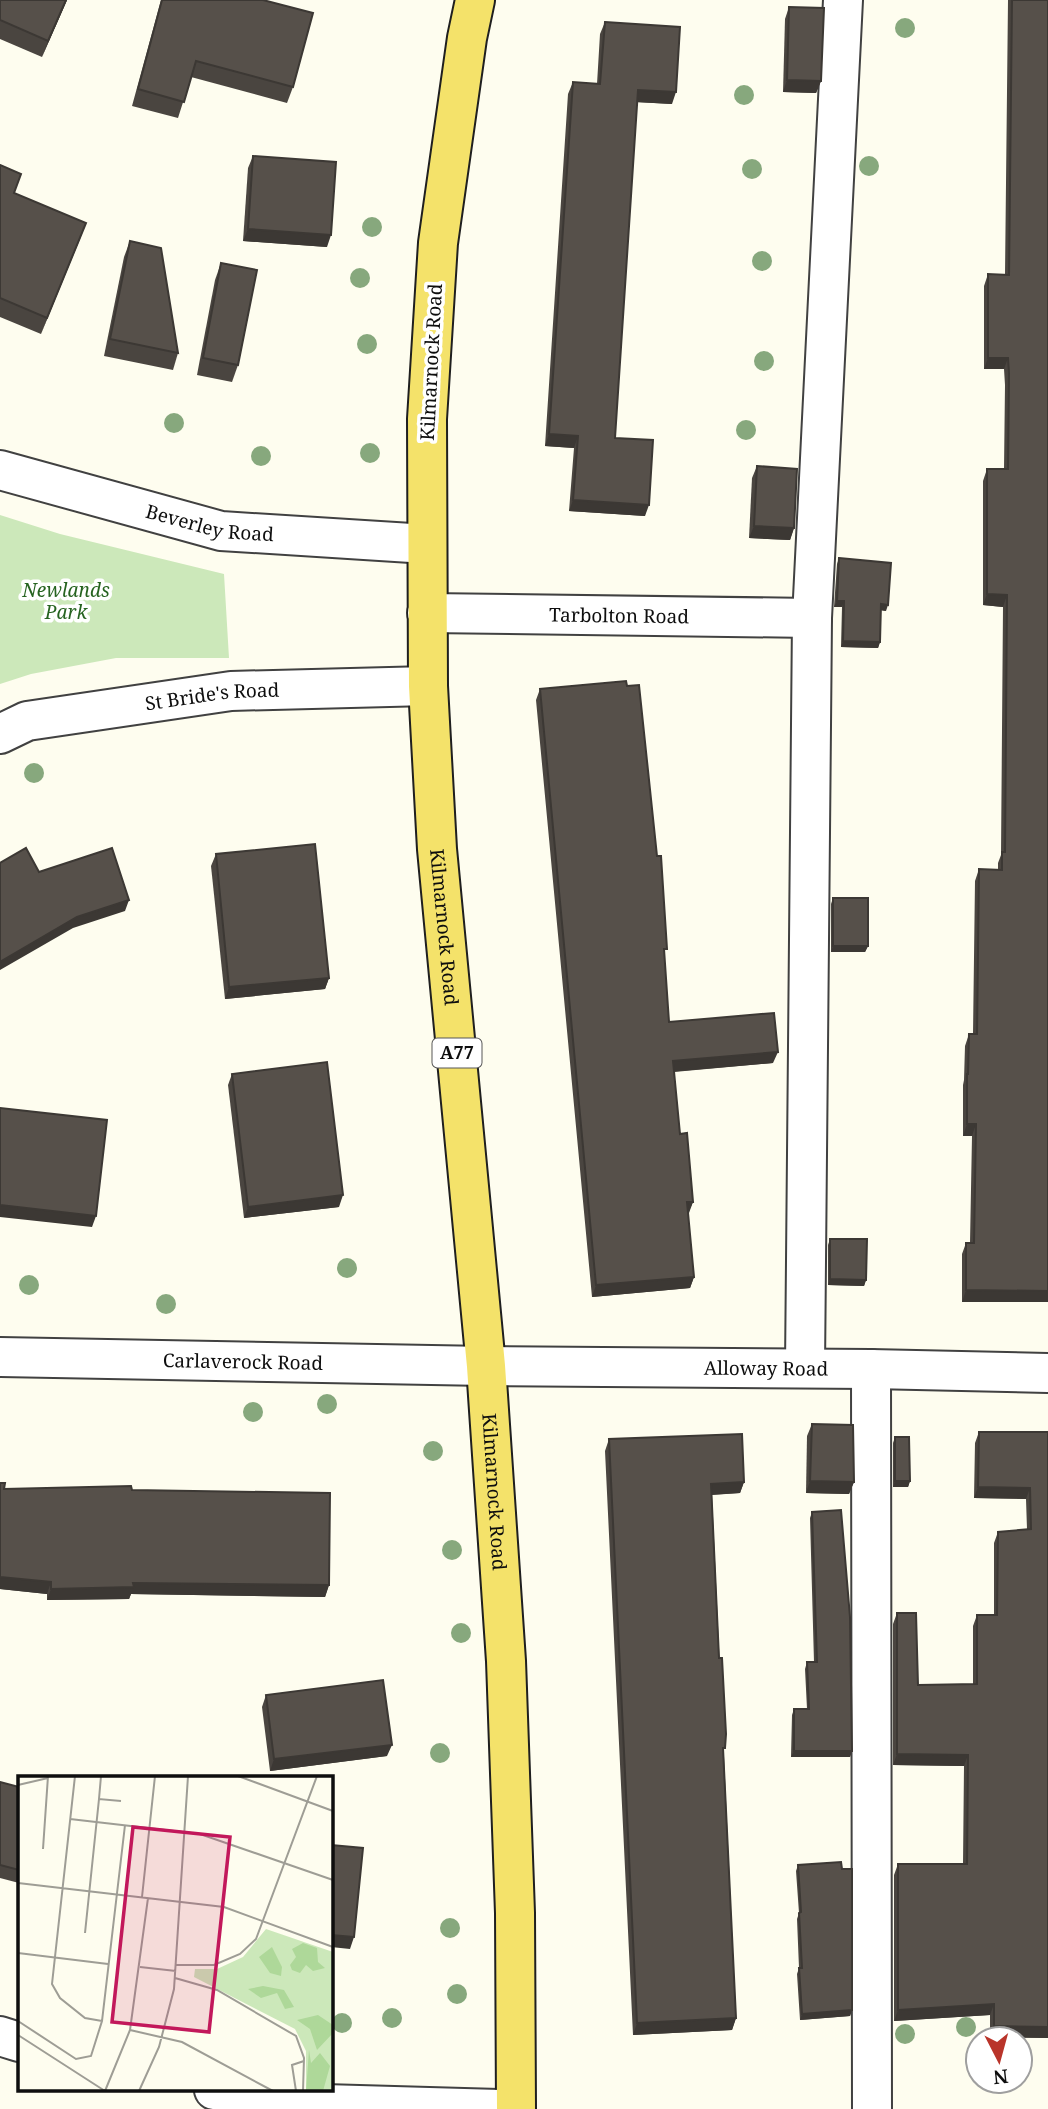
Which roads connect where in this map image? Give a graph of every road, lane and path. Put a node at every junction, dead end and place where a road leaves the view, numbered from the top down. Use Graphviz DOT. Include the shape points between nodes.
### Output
graph roads {
  1 [pos="475,0"];
  2 [pos="843,0"];
  3 [pos="0,470"];
  4 [pos="427,544"];
  5 [pos="427,613"];
  6 [pos="812,618"];
  7 [pos="428,686"];
  8 [pos="0,734"];
  9 [pos="0,1357"];
  10 [pos="486,1366"];
  11 [pos="805,1368"];
  12 [pos="871,1369"];
  13 [pos="1048,1373"];
  14 [pos="0,2036"];
  15 [pos="18,2042"];
  16 [pos="230,2092"];
  17 [pos="499,2109"];
  18 [pos="516,2109"];
  19 [pos="872,2109"];
  1 -- 4 [label="main road, Kilmarnock Road / A77" via="438,243 427,419"];
  2 -- 6 [label="street"];
  3 -- 4 [label="street, Beverley Road" via="221,531"];
  4 -- 5 [label="main road, Kilmarnock Road / A77"];
  5 -- 6 [label="street, Tarbolton Road"];
  5 -- 7 [label="main road, Kilmarnock Road / A77"];
  6 -- 11 [label="street"];
  7 -- 8 [label="street, St Bride's Road" via="231,691 27,721"];
  7 -- 10 [label="main road, Kilmarnock Road / A77" via="437,849"];
  9 -- 10 [label="street, Carlaverock Road"];
  10 -- 11 [label="street, Alloway Road"];
  10 -- 18 [label="main road, Kilmarnock Road / A77" via="506,1661"];
  11 -- 12 [label="street, Alloway Road"];
  12 -- 13 [label="street, Alloway Road"];
  12 -- 19 [label="street"];
  14 -- 15 [label="street"];
  16 -- 17 [label="street" via="324,2104"];
}
